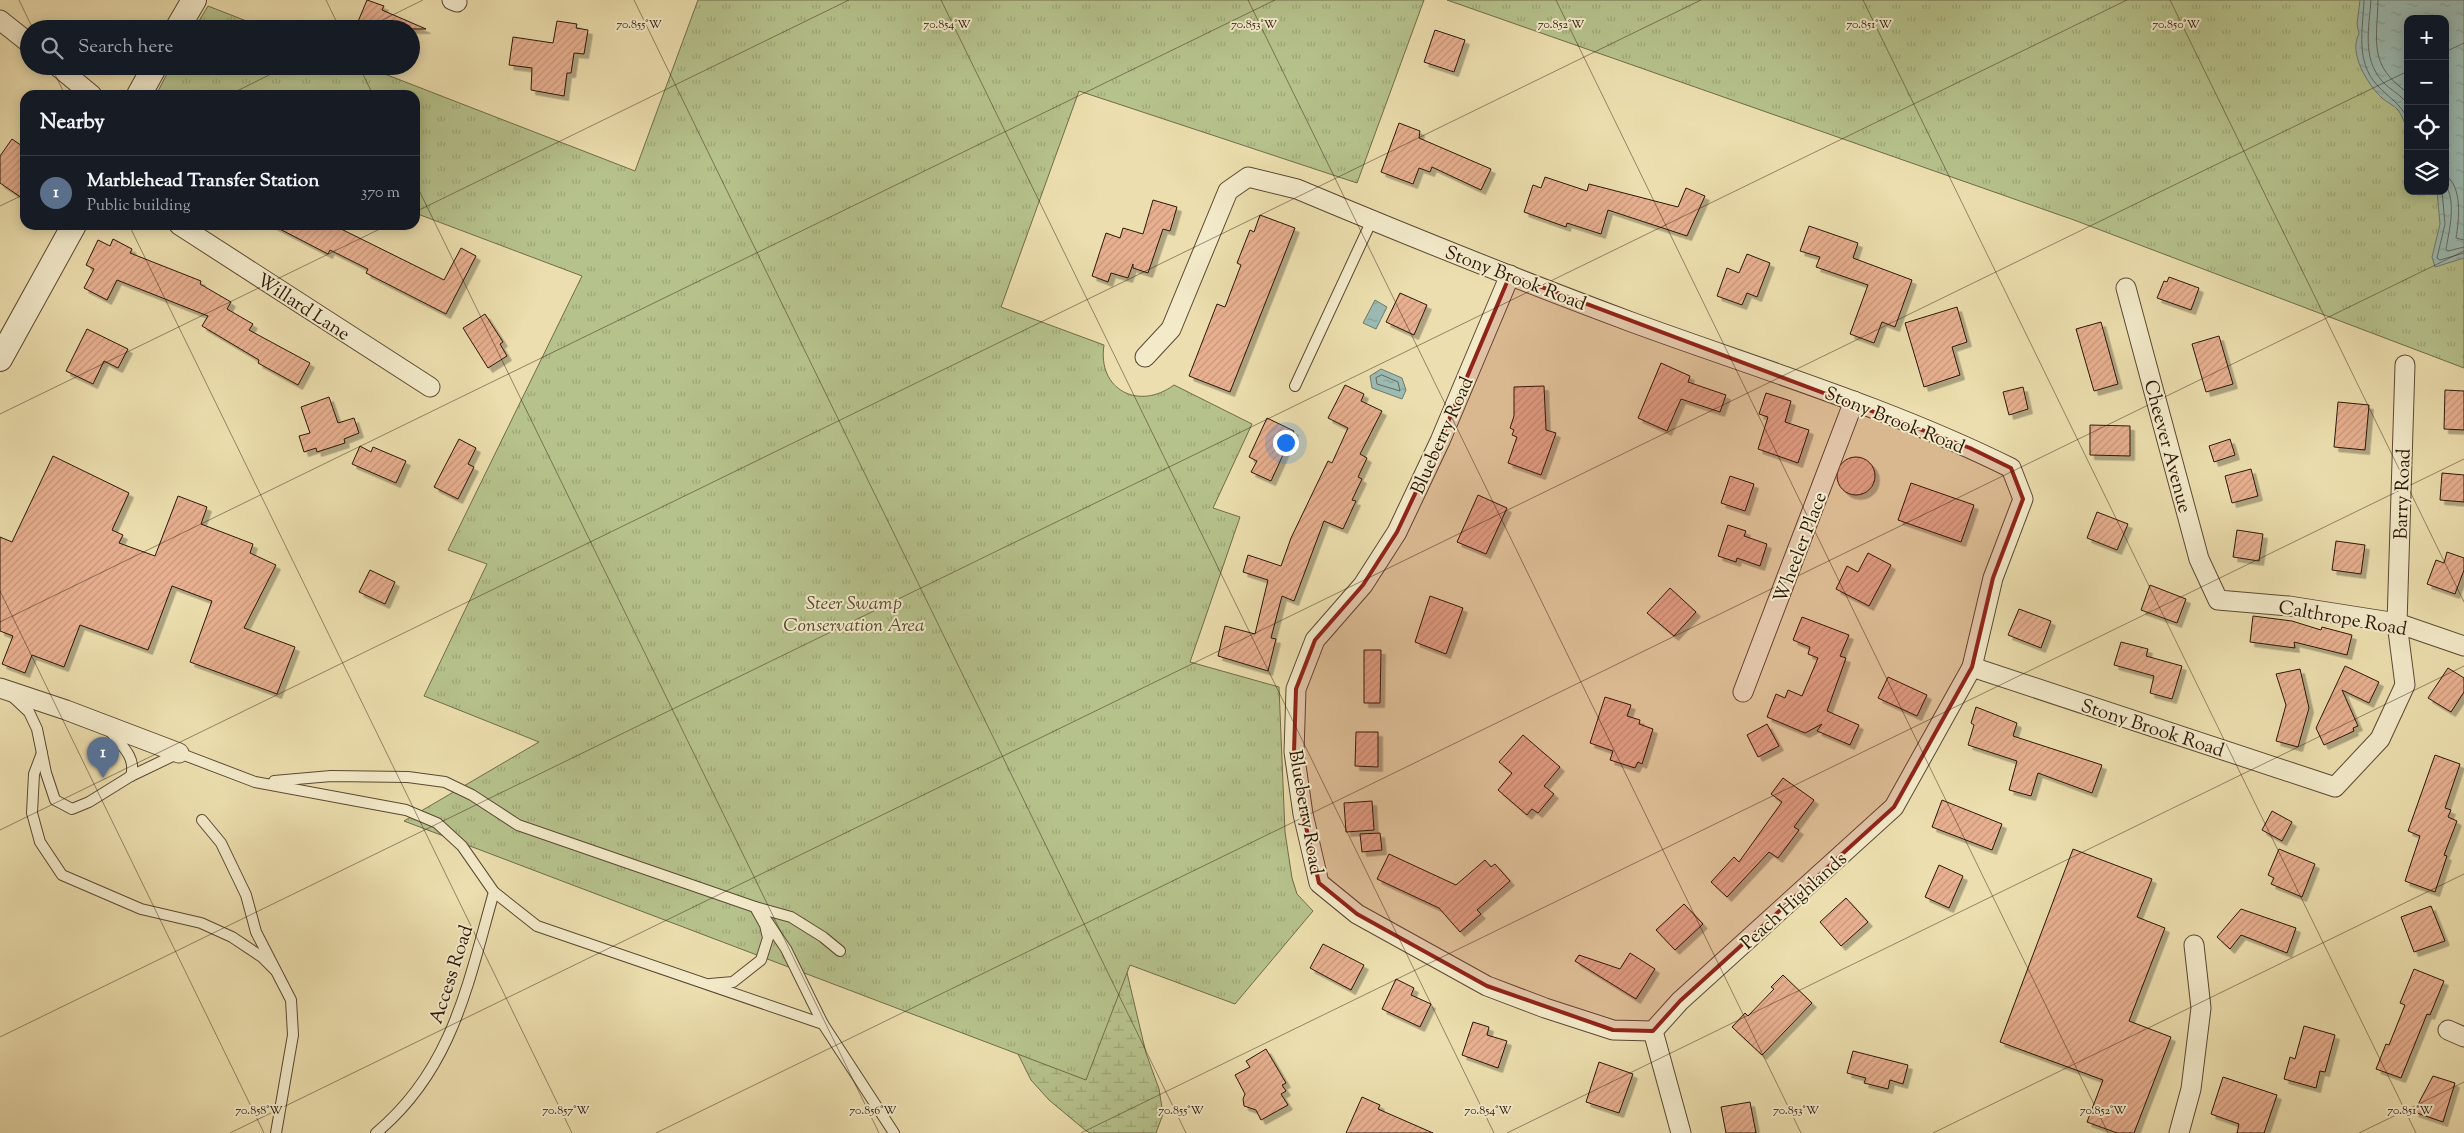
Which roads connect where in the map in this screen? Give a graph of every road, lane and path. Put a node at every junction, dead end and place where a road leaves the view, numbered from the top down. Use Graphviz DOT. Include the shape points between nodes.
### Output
graph roads {
  1 [pos="194,0"];
  2 [pos="0,20"];
  3 [pos="182,20"];
  4 [pos="20,36"];
  5 [pos="68,75"];
  6 [pos="151,75"];
  7 [pos="86,90"];
  8 [pos="142,90"];
  9 [pos="1372,220"];
  10 [pos="71,230"];
  11 [pos="187,230"];
  12 [pos="1510,275"];
  13 [pos="2126,288"];
  14 [pos="1145,357"];
  15 [pos="0,359"];
  16 [pos="2405,365"];
  17 [pos="430,386"];
  18 [pos="1295,386"];
  19 [pos="1854,401"];
  20 [pos="2220,600"];
  21 [pos="2397,623"];
  22 [pos="2464,646"];
  23 [pos="1972,667"];
  24 [pos="1,688"];
  25 [pos="1743,692"];
  26 [pos="103,723"];
  27 [pos="179,753"];
  28 [pos="42,754"];
  29 [pos="131,776"];
  30 [pos="255,782"];
  31 [pos="202,820"];
  32 [pos="494,892"];
  33 [pos="755,907"];
  34 [pos="2194,945"];
  35 [pos="840,951"];
  36 [pos="275,970"];
  37 [pos="705,984"];
  38 [pos="823,1024"];
  39 [pos="1653,1031"];
  40 [pos="276,1133"];
  41 [pos="376,1133"];
  42 [pos="894,1133"];
  43 [pos="1681,1133"];
  44 [pos="2179,1133"];
  1 -- 3 [label="street"];
  2 -- 4 [label="street"];
  5 -- 7 [label="street"];
  6 -- 8 [label="street"];
  9 -- 12 [label="street, Stony Brook Road"];
  9 -- 14 [label="street, Stony Brook Road" via="1297,189 1248,177 1228,191 1171,329"];
  9 -- 18 [label="lane"];
  10 -- 15 [label="street"];
  11 -- 17 [label="street, Willard Lane"];
  12 -- 19 [label="street, Stony Brook Road"];
  12 -- 39 [label="street, Blueberry Road" via="1440,441 1397,532 1363,586 1316,640 1296,689 1294,752 1303,814 1319,883 1358,914 1487,986 1613,1030"];
  13 -- 20 [label="street, Cheever Avenue" via="2199,559"];
  16 -- 21 [label="street, Barry Road"];
  19 -- 23 [label="street, Stony Brook Road" via="2011,468 2023,499 1993,578"];
  19 -- 25 [label="street, Wheeler Place"];
  20 -- 21 [label="street, Calthrope Road" via="2289,606"];
  21 -- 22 [label="street, Calthrope Road"];
  21 -- 23 [label="street, Stony Brook Road" via="2405,685 2380,739 2335,786"];
  23 -- 39 [label="street, Peach Highlands" via="1894,807 1680,1001"];
  24 -- 26 [label="street"];
  24 -- 28 [label="lane" via="29,712 38,729"];
  26 -- 27 [label="street"];
  26 -- 29 [label="lane" via="128,752 133,769"];
  27 -- 29 [label="lane"];
  27 -- 30 [label="lane"];
  28 -- 29 [label="lane" via="55,800 72,809"];
  28 -- 36 [label="lane" via="34,774 32,813 40,842 62,875 141,909 209,927 249,948"];
  30 -- 32 [label="lane" via="406,810 437,823 462,846"];
  30 -- 33 [label="lane" via="331,776 408,777 445,782 472,795 518,825"];
  31 -- 36 [label="lane" via="221,843 246,895 256,932"];
  32 -- 37 [label="lane" via="536,926"];
  32 -- 41 [label="lane, Access Road" via="461,1011 439,1057 419,1090"];
  33 -- 35 [label="lane" via="791,917"];
  33 -- 37 [label="lane" via="768,938 760,960 733,982"];
  33 -- 38 [label="lane" via="786,949"];
  34 -- 44 [label="street" via="2201,1008 2191,1089"];
  36 -- 40 [label="lane" via="291,1000 294,1035"];
  37 -- 38 [label="lane"];
  38 -- 42 [label="lane"];
  39 -- 43 [label="street"];
}
